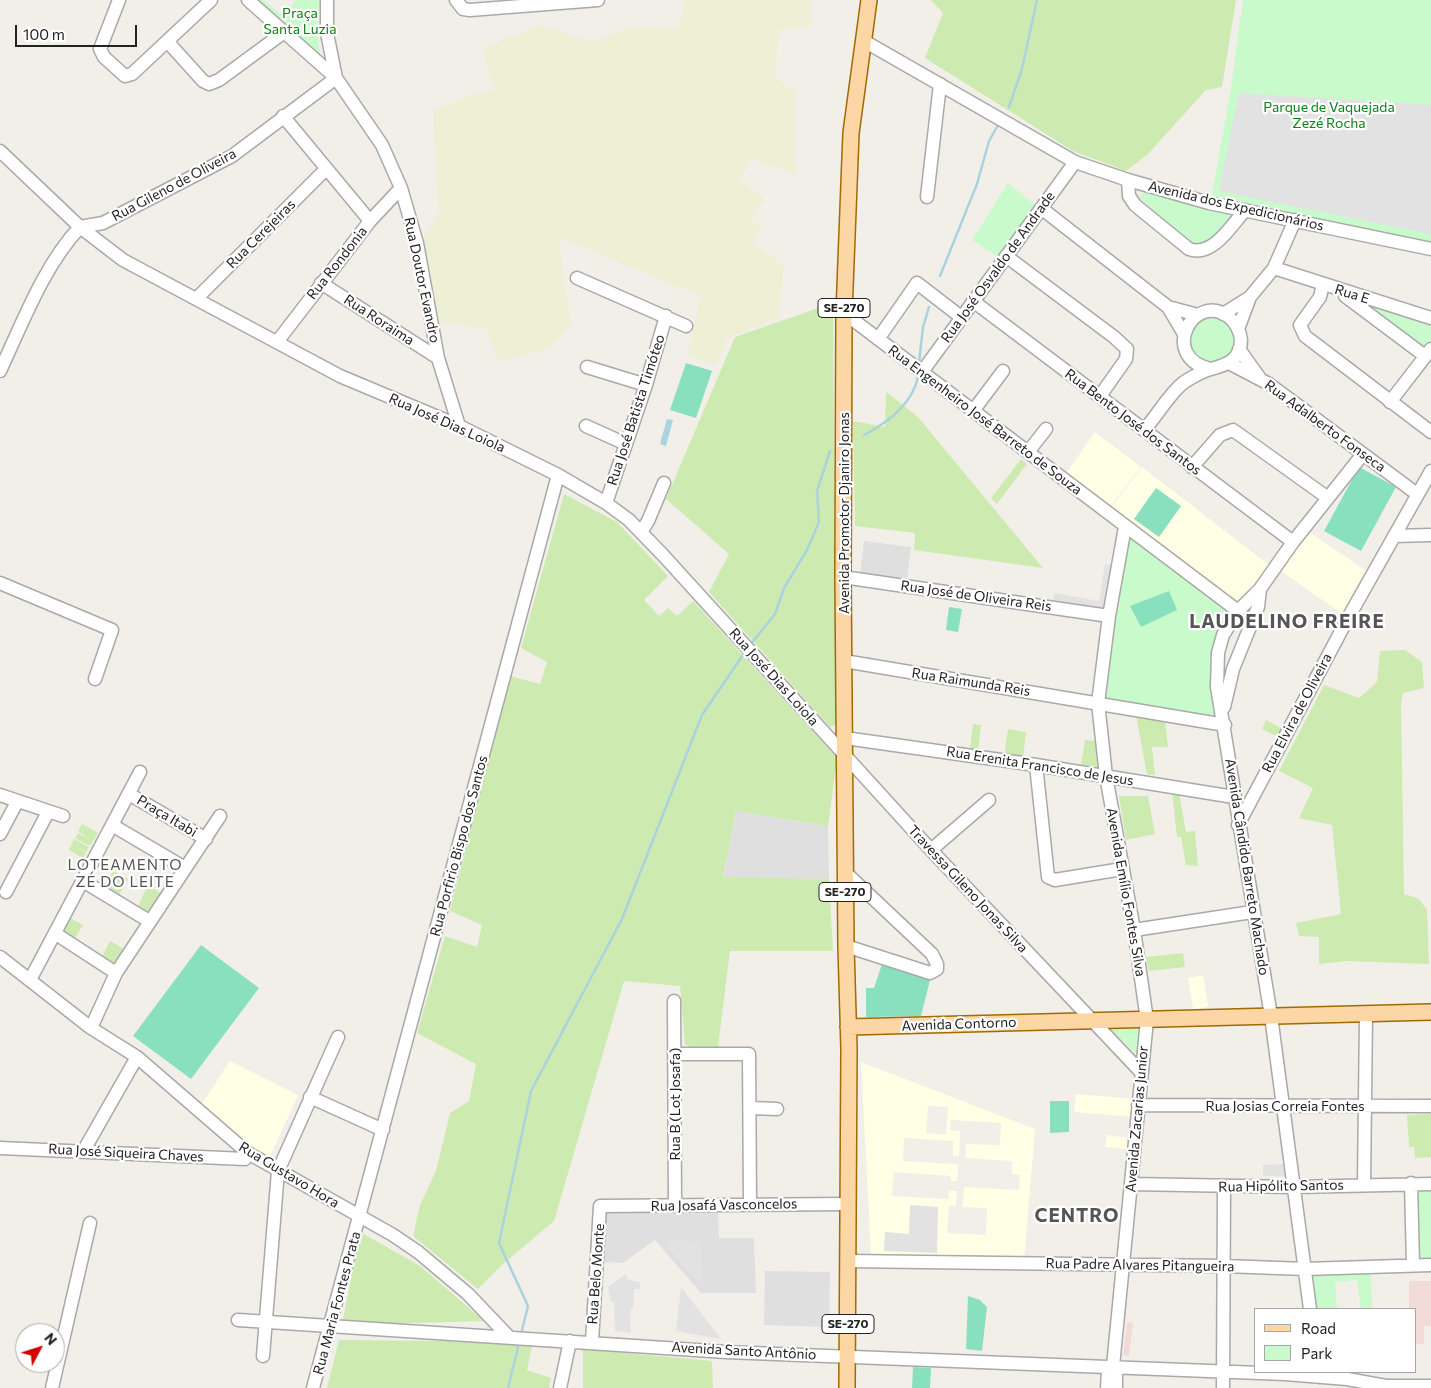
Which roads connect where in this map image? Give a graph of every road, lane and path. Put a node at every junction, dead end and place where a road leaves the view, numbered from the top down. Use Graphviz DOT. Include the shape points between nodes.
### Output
graph roads {
  1 [pos="119,0"];
  2 [pos="211,0"];
  3 [pos="248,0"];
  4 [pos="327,0"];
  5 [pos="598,0"];
  6 [pos="869,0"];
  7 [pos="546,2"];
  8 [pos="457,3"];
  9 [pos="283,33"];
  10 [pos="167,41"];
  11 [pos="864,41"];
  12 [pos="336,78"];
  13 [pos="940,84"];
  14 [pos="283,116"];
  15 [pos="0,151"];
  16 [pos="1076,162"];
  17 [pos="6,165"];
  18 [pos="326,169"];
  19 [pos="1128,180"];
  20 [pos="401,188"];
  21 [pos="927,197"];
  22 [pos="1041,208"];
  23 [pos="1245,210"];
  24 [pos="370,220"];
  25 [pos="1295,220"];
  26 [pos="80,227"];
  27 [pos="1431,249"];
  28 [pos="1006,256"];
  29 [pos="1274,268"];
  30 [pos="577,278"];
  31 [pos="321,282"];
  32 [pos="1323,284"];
  33 [pos="1337,289"];
  34 [pos="1250,297"];
  35 [pos="196,299"];
  36 [pos="973,301"];
  37 [pos="1168,307"];
  38 [pos="844,313"];
  39 [pos="1223,314"];
  40 [pos="1198,315"];
  41 [pos="666,316"];
  42 [pos="961,317"];
  43 [pos="1431,318"];
  44 [pos="686,326"];
  45 [pos="1238,329"];
  46 [pos="1184,334"];
  47 [pos="878,339"];
  48 [pos="277,342"];
  49 [pos="1239,349"];
  50 [pos="1428,352"];
  51 [pos="1188,356"];
  52 [pos="438,358"];
  53 [pos="1228,364"];
  54 [pos="587,367"];
  55 [pos="1210,369"];
  56 [pos="0,371"];
  57 [pos="1003,371"];
  58 [pos="922,372"];
  59 [pos="1259,377"];
  60 [pos="1183,383"];
  61 [pos="646,385"];
  62 [pos="1100,396"];
  63 [pos="1390,402"];
  64 [pos="973,411"];
  65 [pos="459,426"];
  66 [pos="586,426"];
  67 [pos="1046,429"];
  68 [pos="1144,430"];
  69 [pos="1431,432"];
  70 [pos="626,444"];
  71 [pos="1028,452"];
  72 [pos="1363,454"];
  73 [pos="1192,467"];
  74 [pos="1431,471"];
  75 [pos="558,475"];
  76 [pos="664,483"];
  77 [pos="1417,494"];
  78 [pos="1328,498"];
  79 [pos="606,503"];
  80 [pos="1125,527"];
  81 [pos="641,532"];
  82 [pos="1394,536"];
  83 [pos="1431,536"];
  84 [pos="1293,542"];
  85 [pos="843,577"];
  86 [pos="0,583"];
  87 [pos="1254,600"];
  88 [pos="1238,611"];
  89 [pos="1110,616"];
  90 [pos="844,661"];
  91 [pos="95,679"];
  92 [pos="1098,703"];
  93 [pos="1224,721"];
  94 [pos="845,738"];
  95 [pos="845,756"];
  96 [pos="1036,764"];
  97 [pos="140,772"];
  98 [pos="1106,776"];
  99 [pos="129,794"];
  100 [pos="0,795"];
  101 [pos="1234,797"];
  102 [pos="989,800"];
  103 [pos="17,802"];
  104 [pos="48,812"];
  105 [pos="63,816"];
  106 [pos="220,816"];
  107 [pos="112,825"];
  108 [pos="1238,825"];
  109 [pos="0,834"];
  110 [pos="206,839"];
  111 [pos="930,850"];
  112 [pos="185,868"];
  113 [pos="1122,869"];
  114 [pos="845,872"];
  115 [pos="83,881"];
  116 [pos="6,892"];
  117 [pos="1252,912"];
  118 [pos="149,921"];
  119 [pos="1134,930"];
  120 [pos="56,934"];
  121 [pos="846,946"];
  122 [pos="0,957"];
  123 [pos="116,972"];
  124 [pos="30,980"];
  125 [pos="674,1002"];
  126 [pos="1431,1012"];
  127 [pos="1366,1015"];
  128 [pos="1271,1016"];
  129 [pos="1092,1020"];
  130 [pos="1147,1020"];
  131 [pos="848,1027"];
  132 [pos="91,1028"];
  133 [pos="338,1037"];
  134 [pos="674,1054"];
  135 [pos="137,1057"];
  136 [pos="1140,1071"];
  137 [pos="310,1098"];
  138 [pos="1138,1105"];
  139 [pos="1364,1106"];
  140 [pos="1431,1106"];
  141 [pos="1284,1107"];
  142 [pos="751,1108"];
  143 [pos="776,1109"];
  144 [pos="383,1130"];
  145 [pos="0,1148"];
  146 [pos="84,1150"];
  147 [pos="248,1153"];
  148 [pos="278,1171"];
  149 [pos="1411,1183"];
  150 [pos="1131,1184"];
  151 [pos="1364,1184"];
  152 [pos="1431,1184"];
  153 [pos="1224,1187"];
  154 [pos="1294,1187"];
  155 [pos="848,1204"];
  156 [pos="750,1205"];
  157 [pos="600,1206"];
  158 [pos="675,1206"];
  159 [pos="360,1217"];
  160 [pos="90,1223"];
  161 [pos="849,1261"];
  162 [pos="1123,1264"];
  163 [pos="1412,1265"];
  164 [pos="1431,1265"];
  165 [pos="1224,1266"];
  166 [pos="1305,1269"];
  167 [pos="1310,1308"];
  168 [pos="238,1320"];
  169 [pos="266,1320"];
  170 [pos="330,1328"];
  171 [pos="508,1336"];
  172 [pos="570,1341"];
  173 [pos="592,1342"];
  174 [pos="263,1356"];
  175 [pos="848,1356"];
  176 [pos="1113,1366"];
  177 [pos="1223,1373"];
  178 [pos="1319,1375"];
  179 [pos="1364,1385"];
  180 [pos="1431,1386"];
  181 [pos="52,1388"];
  182 [pos="313,1388"];
  183 [pos="560,1388"];
  184 [pos="847,1388"];
  185 [pos="1107,1388"];
  186 [pos="1116,1388"];
  187 [pos="1223,1388"];
  1 -- 10 [label="street" via="100,49 104,57 125,76 132,74"];
  2 -- 10 [label="street"];
  3 -- 9 [label="street"];
  4 -- 12 [label="street, Rua Doutor Evandro" via="327,33"];
  5 -- 7 [label="street"];
  6 -- 11 [label="main road, Avenida Promotor Djaniro Jonas / SE-270"];
  7 -- 8 [label="street" via="470,10 463,10"];
  9 -- 10 [label="street" via="209,84"];
  9 -- 12 [label="street"];
  11 -- 13 [label="street, Avenida dos Expedicionários"];
  11 -- 38 [label="main road, Avenida Promotor Djaniro Jonas / SE-270" via="851,133"];
  12 -- 14 [label="street, Rua Gileno de Oliveira"];
  12 -- 20 [label="street, Rua Doutor Evandro" via="382,145"];
  13 -- 16 [label="street, Avenida dos Expedicionários"];
  13 -- 21 [label="street"];
  14 -- 18 [label="street"];
  14 -- 26 [label="street, Rua Gileno de Oliveira" via="232,156 103,223"];
  15 -- 17 [label="street, Rua José Dias Loiola"];
  16 -- 19 [label="street, Avenida dos Expedicionários"];
  16 -- 22 [label="street, Rua José Osvaldo de Andrade"];
  17 -- 26 [label="street, Rua José Dias Loiola"];
  18 -- 24 [label="street"];
  18 -- 35 [label="street, Rua Cerejeiras"];
  19 -- 23 [label="street, Avenida dos Expedicionários"];
  19 -- 23 [label="street" via="1129,196 1135,205 1195,251 1217,241"];
  20 -- 24 [label="street, Rua Rondonia"];
  20 -- 52 [label="street, Rua Doutor Evandro" via="417,243"];
  22 -- 28 [label="street, Rua José Osvaldo de Andrade"];
  22 -- 37 [label="street"];
  23 -- 25 [label="street, Avenida dos Expedicionários"];
  24 -- 31 [label="street, Rua Rondonia"];
  25 -- 27 [label="street, Avenida dos Expedicionários"];
  25 -- 29 [label="street"];
  26 -- 35 [label="street, Rua José Dias Loiola" via="123,260"];
  26 -- 56 [label="street" via="66,242 29,308"];
  28 -- 36 [label="street, Rua José Osvaldo de Andrade"];
  28 -- 62 [label="street" via="1127,350 1126,359"];
  29 -- 32 [label="street, Rua E"];
  29 -- 34 [label="street"];
  30 -- 41 [label="street"];
  31 -- 48 [label="street, Rua Rondonia"];
  31 -- 52 [label="street, Rua Roraima"];
  32 -- 33 [label="street, Rua E"];
  32 -- 63 [label="street" via="1320,297 1303,318 1302,331"];
  33 -- 43 [label="street, Rua E"];
  33 -- 50 [label="street"];
  34 -- 39 [label="street"];
  34 -- 45 [label="street"];
  35 -- 48 [label="street, Rua José Dias Loiola"];
  36 -- 42 [label="street, Rua José Osvaldo de Andrade"];
  36 -- 62 [label="street, Rua Bento José dos Santos"];
  37 -- 40 [label="street"];
  37 -- 46 [label="street"];
  38 -- 47 [label="street, Rua Engenheiro José Barreto de Souza"];
  38 -- 85 [label="main road, Avenida Promotor Djaniro Jonas / SE-270"];
  39 -- 40 [label="street" via="1210,311"];
  39 -- 45 [label="street"];
  40 -- 46 [label="street" via="1186,326"];
  41 -- 44 [label="street"];
  41 -- 61 [label="street, Rua José Batista Timóteo"];
  42 -- 47 [label="street" via="917,284"];
  42 -- 58 [label="street, Rua José Osvaldo de Andrade"];
  45 -- 49 [label="street"];
  46 -- 51 [label="street"];
  47 -- 58 [label="street, Rua Engenheiro José Barreto de Souza"];
  48 -- 65 [label="street, Rua José Dias Loiola" via="340,376"];
  49 -- 53 [label="street"];
  49 -- 59 [label="street"];
  50 -- 63 [label="street"];
  51 -- 55 [label="street"];
  51 -- 60 [label="street"];
  52 -- 65 [label="street, Rua Doutor Evandro"];
  53 -- 55 [label="street"];
  53 -- 59 [label="street, Rua Adalberto Fonseca"];
  54 -- 61 [label="street"];
  55 -- 60 [label="street"];
  57 -- 64 [label="street"];
  58 -- 64 [label="street, Rua Engenheiro José Barreto de Souza"];
  59 -- 72 [label="street, Rua Adalberto Fonseca"];
  60 -- 68 [label="street"];
  61 -- 70 [label="street, Rua José Batista Timóteo"];
  62 -- 68 [label="street, Rua Bento José dos Santos"];
  63 -- 69 [label="street"];
  64 -- 71 [label="street, Rua Engenheiro José Barreto de Souza"];
  65 -- 75 [label="street, Rua José Dias Loiola"];
  66 -- 70 [label="street"];
  67 -- 71 [label="street"];
  68 -- 73 [label="street, Rua Bento José dos Santos"];
  70 -- 79 [label="street, Rua José Batista Timóteo"];
  71 -- 80 [label="street, Rua Engenheiro José Barreto de Souza"];
  72 -- 77 [label="street, Rua Adalberto Fonseca"];
  72 -- 78 [label="street, Avenida Cândido Barreto Machado"];
  73 -- 78 [label="street" via="1220,435 1233,430"];
  73 -- 84 [label="street, Rua Bento José dos Santos"];
  74 -- 77 [label="street, Rua Elvira de Oliveira"];
  75 -- 79 [label="street, Rua José Dias Loiola"];
  75 -- 144 [label="street, Rua Porfirio Bispo dos Santos"];
  76 -- 81 [label="street"];
  77 -- 82 [label="street, Rua Elvira de Oliveira"];
  78 -- 84 [label="street, Avenida Cândido Barreto Machado"];
  79 -- 81 [label="street, Rua José Dias Loiola"];
  80 -- 88 [label="street, Rua Engenheiro José Barreto de Souza"];
  80 -- 89 [label="street, Avenida Emílio Fontes Silva"];
  81 -- 95 [label="street, Rua José Dias Loiola"];
  82 -- 83 [label="street"];
  82 -- 108 [label="street, Rua Elvira de Oliveira"];
  84 -- 87 [label="street, Avenida Cândido Barreto Machado"];
  85 -- 89 [label="street, Rua José de Oliveira Reis"];
  85 -- 90 [label="main road, Avenida Promotor Djaniro Jonas / SE-270"];
  86 -- 91 [label="street" via="112,630"];
  87 -- 88 [label="street, Avenida Cândido Barreto Machado"];
  87 -- 93 [label="street" via="1229,681"];
  88 -- 93 [label="street, Avenida Cândido Barreto Machado" via="1223,635 1218,653 1216,677"];
  89 -- 92 [label="street, Avenida Emílio Fontes Silva"];
  90 -- 92 [label="street, Rua Raimunda Reis"];
  90 -- 94 [label="main road, Avenida Promotor Djaniro Jonas / SE-270"];
  92 -- 93 [label="street, Rua Raimunda Reis"];
  92 -- 98 [label="street, Avenida Emílio Fontes Silva"];
  93 -- 101 [label="street, Avenida Cândido Barreto Machado"];
  94 -- 95 [label="main road, Avenida Promotor Djaniro Jonas / SE-270"];
  94 -- 96 [label="street, Rua Erenita Francisco de Jesus"];
  95 -- 111 [label="street, Travessa Gileno Jonas Silva"];
  95 -- 114 [label="main road, Avenida Promotor Djaniro Jonas / SE-270"];
  96 -- 98 [label="street, Rua Erenita Francisco de Jesus"];
  96 -- 113 [label="street" via="1048,877 1055,880"];
  97 -- 99 [label="street"];
  98 -- 101 [label="street, Rua Erenita Francisco de Jesus"];
  98 -- 113 [label="street, Avenida Emílio Fontes Silva"];
  99 -- 107 [label="street"];
  99 -- 110 [label="street, Praça Itabi"];
  100 -- 103 [label="street"];
  101 -- 108 [label="street, Avenida Cândido Barreto Machado"];
  102 -- 111 [label="street"];
  103 -- 104 [label="street"];
  103 -- 109 [label="street"];
  104 -- 105 [label="street"];
  104 -- 116 [label="street"];
  106 -- 110 [label="street"];
  107 -- 112 [label="street"];
  107 -- 115 [label="street"];
  108 -- 117 [label="street, Avenida Cândido Barreto Machado"];
  110 -- 112 [label="street"];
  111 -- 129 [label="street, Travessa Gileno Jonas Silva"];
  112 -- 118 [label="street"];
  113 -- 119 [label="street, Avenida Emílio Fontes Silva"];
  114 -- 121 [label="main road, Avenida Promotor Djaniro Jonas / SE-270"];
  114 -- 121 [label="street" via="932,954 938,964 930,973"];
  115 -- 118 [label="street"];
  115 -- 120 [label="street"];
  117 -- 119 [label="street"];
  117 -- 128 [label="street, Avenida Cândido Barreto Machado"];
  118 -- 123 [label="street"];
  119 -- 130 [label="street, Avenida Emílio Fontes Silva"];
  120 -- 123 [label="street"];
  120 -- 124 [label="street"];
  121 -- 131 [label="main road, Avenida Promotor Djaniro Jonas / SE-270"];
  122 -- 124 [label="street, Rua Gustavo Hora"];
  123 -- 132 [label="street"];
  124 -- 132 [label="street, Rua Gustavo Hora"];
  125 -- 134 [label="street, Rua B (Lot Josafa)"];
  126 -- 127 [label="main road, Avenida Contorno"];
  127 -- 128 [label="main road, Avenida Contorno"];
  127 -- 139 [label="street"];
  128 -- 130 [label="main road, Avenida Contorno"];
  128 -- 141 [label="street, Avenida Cândido Barreto Machado"];
  129 -- 130 [label="main road, Avenida Contorno"];
  129 -- 131 [label="main road, Avenida Contorno"];
  129 -- 136 [label="street, Travessa Gileno Jonas Silva"];
  130 -- 136 [label="street, Avenida Zacarias Junior"];
  131 -- 155 [label="main road, SE-270"];
  132 -- 135 [label="street, Rua Gustavo Hora"];
  133 -- 137 [label="street"];
  134 -- 142 [label="street" via="749,1054"];
  134 -- 158 [label="street, Rua B (Lot Josafa)"];
  135 -- 146 [label="street"];
  135 -- 147 [label="street, Rua Gustavo Hora"];
  136 -- 138 [label="street, Avenida Zacarias Junior"];
  137 -- 144 [label="street"];
  137 -- 148 [label="street"];
  138 -- 141 [label="street, Rua Josias Correia Fontes"];
  138 -- 150 [label="street, Avenida Zacarias Junior"];
  139 -- 140 [label="street, Rua Josias Correia Fontes"];
  139 -- 141 [label="street, Rua Josias Correia Fontes"];
  139 -- 151 [label="street"];
  141 -- 154 [label="street, Avenida Cândido Barreto Machado"];
  142 -- 143 [label="street"];
  142 -- 156 [label="street"];
  144 -- 159 [label="street, Rua Porfirio Bispo dos Santos"];
  145 -- 146 [label="street, Rua José Siqueira Chaves"];
  146 -- 147 [label="street, Rua José Siqueira Chaves" via="245,1158"];
  147 -- 148 [label="street, Rua Gustavo Hora"];
  148 -- 159 [label="street, Rua Gustavo Hora"];
  148 -- 169 [label="street"];
  149 -- 151 [label="street, Rua Hipólito Santos"];
  149 -- 152 [label="street, Rua Hipólito Santos"];
  149 -- 163 [label="street"];
  150 -- 153 [label="street, Rua Hipólito Santos"];
  150 -- 162 [label="street, Avenida Zacarias Junior"];
  151 -- 154 [label="street, Rua Hipólito Santos"];
  153 -- 154 [label="street, Rua Hipólito Santos"];
  153 -- 165 [label="street"];
  154 -- 166 [label="street, Avenida Cândido Barreto Machado"];
  155 -- 156 [label="street, Rua Josafá Vasconcelos"];
  155 -- 161 [label="main road, SE-270"];
  156 -- 158 [label="street, Rua Josafá Vasconcelos"];
  157 -- 158 [label="street, Rua Josafá Vasconcelos"];
  157 -- 173 [label="street, Rua Belo Monte"];
  159 -- 170 [label="street, Rua Maria Fontes Prata"];
  159 -- 171 [label="street, Rua Gustavo Hora" via="393,1235 443,1271"];
  160 -- 181 [label="street"];
  161 -- 162 [label="street, Rua Padre Alvares Pitangueira"];
  161 -- 175 [label="main road, SE-270"];
  162 -- 165 [label="street, Rua Padre Alvares Pitangueira"];
  162 -- 176 [label="street, Avenida Zacarias Junior"];
  163 -- 164 [label="street, Rua Padre Alvares Pitangueira"];
  163 -- 166 [label="street, Rua Padre Alvares Pitangueira"];
  165 -- 166 [label="street, Rua Padre Alvares Pitangueira"];
  165 -- 177 [label="street"];
  166 -- 167 [label="street, Avenida Cândido Barreto Machado"];
  168 -- 169 [label="street, Avenida Santo Antônio"];
  169 -- 170 [label="street, Avenida Santo Antônio"];
  169 -- 174 [label="street"];
  170 -- 171 [label="street, Avenida Santo Antônio"];
  170 -- 182 [label="street, Rua Maria Fontes Prata"];
  171 -- 172 [label="street, Avenida Santo Antônio"];
  172 -- 173 [label="street, Avenida Santo Antônio"];
  172 -- 183 [label="street"];
  173 -- 175 [label="street, Avenida Santo Antônio" via="726,1352"];
  175 -- 176 [label="street, Avenida Santo Antônio"];
  175 -- 184 [label="main road, SE-270"];
  176 -- 177 [label="street, Avenida Santo Antônio"];
  176 -- 185 [label="street, Avenida Zacarias Junior" via="1108,1371"];
  176 -- 186 [label="street, Avenida Zacarias Junior"];
  177 -- 178 [label="street, Avenida Santo Antônio"];
  177 -- 187 [label="street"];
  178 -- 179 [label="street, Avenida Santo Antônio"];
  179 -- 180 [label="street, Avenida Santo Antônio"];
}
